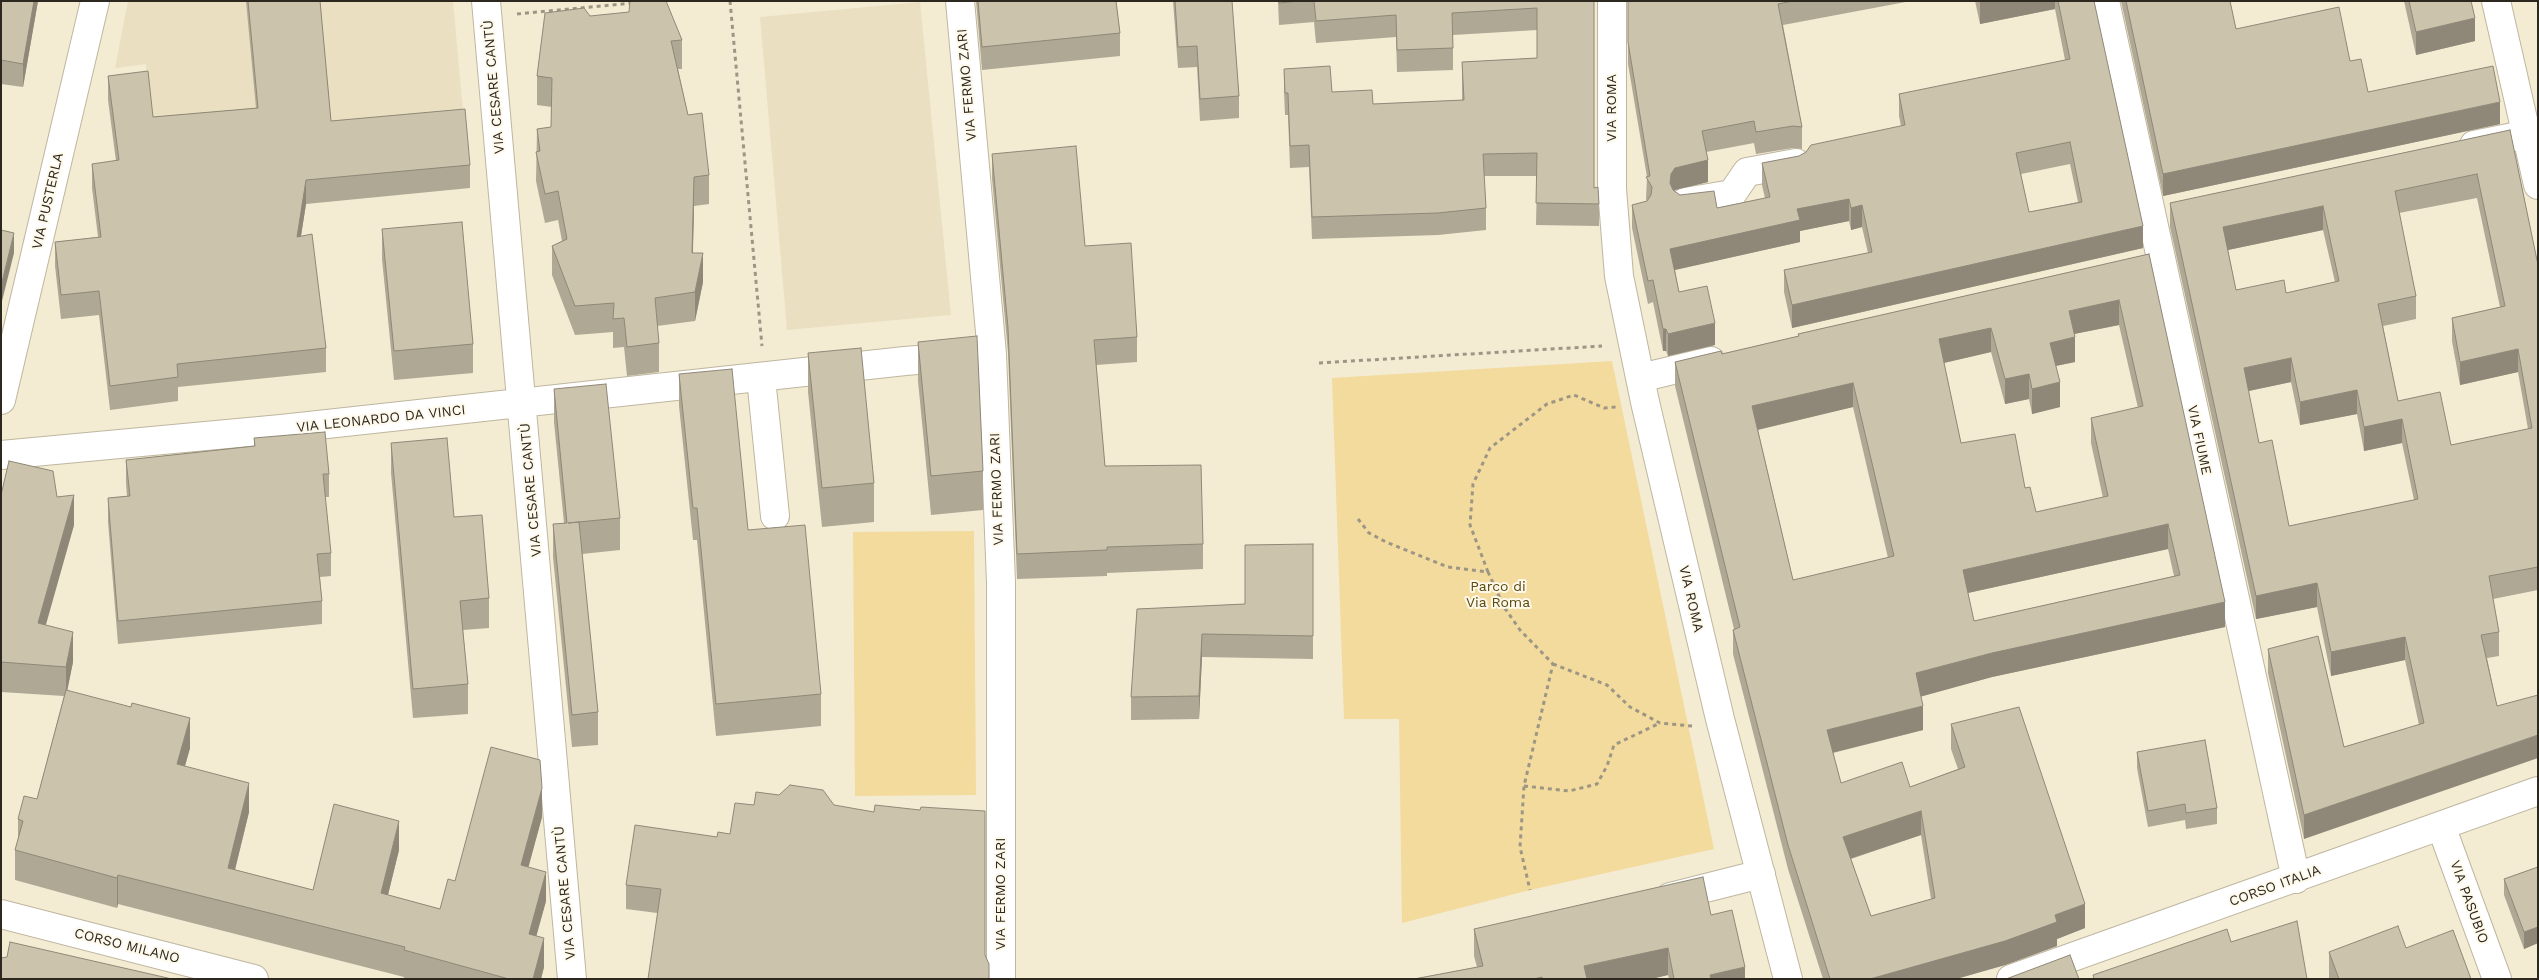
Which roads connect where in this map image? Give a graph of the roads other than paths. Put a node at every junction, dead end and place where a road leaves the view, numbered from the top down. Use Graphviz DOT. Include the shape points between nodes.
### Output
graph roads {
  1 [pos="95,1"];
  2 [pos="960,1"];
  3 [pos="1612,1"];
  4 [pos="2105,1"];
  5 [pos="2496,1"];
  6 [pos="487,8"];
  7 [pos="2532,133"];
  8 [pos="2449,151"];
  9 [pos="1796,163"];
  10 [pos="2538,185"];
  11 [pos="1685,202"];
  12 [pos="2179,208"];
  13 [pos="2150,214"];
  14 [pos="992,354"];
  15 [pos="1736,356"];
  16 [pos="761,378"];
  17 [pos="1642,390"];
  18 [pos="1,400"];
  19 [pos="523,404"];
  20 [pos="1,455"];
  21 [pos="775,516"];
  22 [pos="2538,791"];
  23 [pos="2441,826"];
  24 [pos="1761,874"];
  25 [pos="2296,878"];
  26 [pos="1645,903"];
  27 [pos="1,914"];
  28 [pos="254,979"];
  29 [pos="572,979"];
  30 [pos="1001,979"];
  31 [pos="1788,979"];
  32 [pos="2011,979"];
  33 [pos="2497,979"];
  1 -- 18 [label="street, VIA PUSTERLA"];
  2 -- 14 [label="street, VIA FERMO ZARI"];
  3 -- 17 [label="street, VIA ROMA" via="1625,213 1619,276"];
  4 -- 13 [label="street, VIA FIUME"];
  5 -- 7 [label="street"];
  6 -- 19 [label="street, VIA CESARE CANTÙ"];
  7 -- 8 [label="street"];
  7 -- 10 [label="street"];
  9 -- 11 [label="street" via="1747,172 1732,194"];
  12 -- 13 [label="street"];
  13 -- 25 [label="street, VIA FIUME" via="2150,262"];
  14 -- 16 [label="street, VIA LEONARDO DA VINCI"];
  14 -- 30 [label="street, VIA FERMO ZARI" via="1001,583"];
  15 -- 17 [label="street"];
  16 -- 19 [label="street, VIA LEONARDO DA VINCI"];
  16 -- 21 [label="street"];
  17 -- 24 [label="street, VIA ROMA" via="1720,719"];
  19 -- 20 [label="street, VIA LEONARDO DA VINCI"];
  19 -- 29 [label="street, VIA CESARE CANTÙ"];
  22 -- 23 [label="street, CORSO ITALIA"];
  23 -- 25 [label="street, CORSO ITALIA"];
  23 -- 33 [label="street, VIA PASUBIO"];
  24 -- 26 [label="street"];
  24 -- 31 [label="street, VIA ROMA"];
  25 -- 32 [label="street, CORSO ITALIA"];
  27 -- 28 [label="street, CORSO MILANO"];
}
